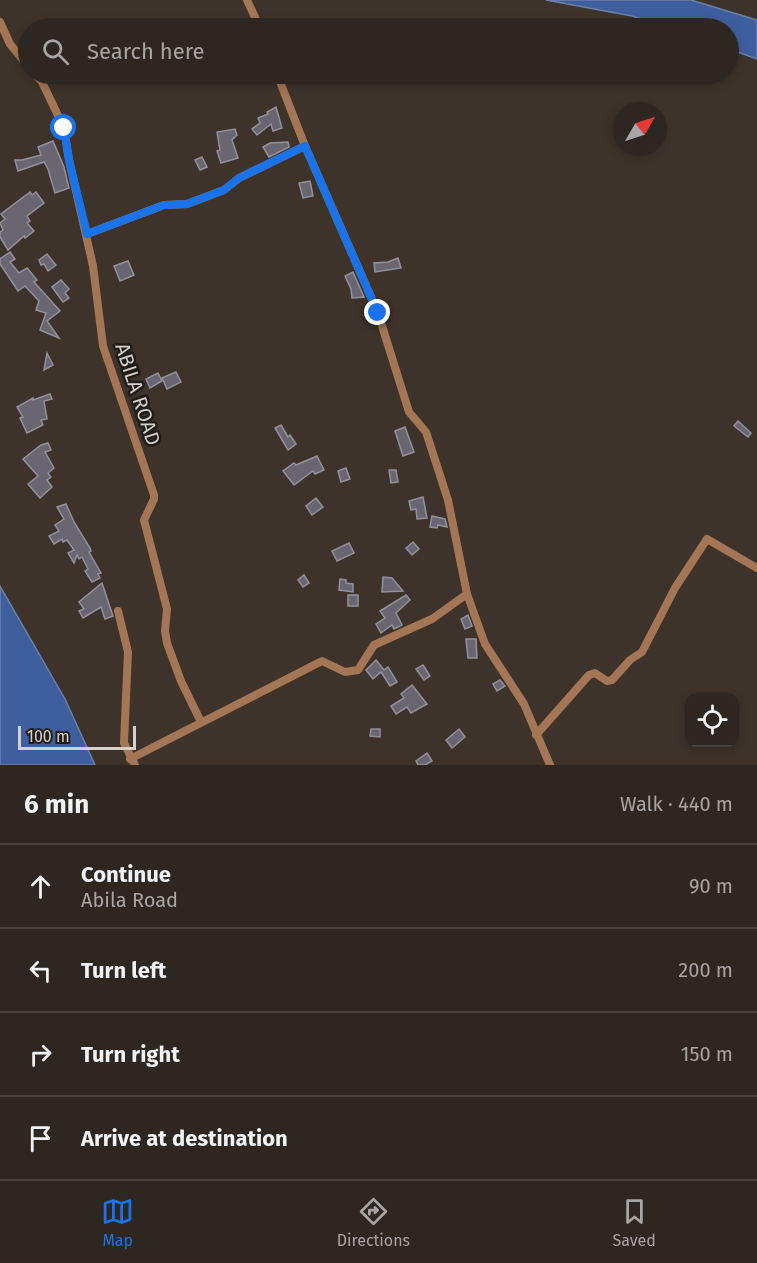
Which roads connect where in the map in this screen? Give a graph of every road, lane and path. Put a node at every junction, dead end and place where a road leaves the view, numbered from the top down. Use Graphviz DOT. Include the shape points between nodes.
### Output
graph roads {
  1 [pos="247,0"];
  2 [pos="255,18"];
  3 [pos="0,22"];
  4 [pos="18,54"];
  5 [pos="43,84"];
  6 [pos="281,84"];
  7 [pos="305,146"];
  8 [pos="87,234"];
  9 [pos="757,568"];
  10 [pos="467,594"];
  11 [pos="118,611"];
  12 [pos="201,722"];
  13 [pos="536,735"];
  14 [pos="133,762"];
  15 [pos="550,765"];
  1 -- 2 [label="street"];
  3 -- 4 [label="street"];
  5 -- 8 [label="street, ABILA ROAD" via="64,128"];
  6 -- 7 [label="street"];
  7 -- 8 [label="street" via="239,178 224,190 187,204 164,205"];
  7 -- 10 [label="street" via="378,313 409,412 426,432 448,500"];
  8 -- 12 [label="street, ABILA ROAD" via="103,346 154,495 144,520 167,609 167,643"];
  9 -- 13 [label="street" via="707,539 675,588 642,652 612,680 595,673 589,675"];
  10 -- 12 [label="street" via="432,619 374,645 358,670 345,672 322,661"];
  10 -- 13 [label="street" via="485,644 524,704"];
  11 -- 14 [label="street" via="128,652 124,743"];
  12 -- 14 [label="street"];
  13 -- 15 [label="street"];
}
